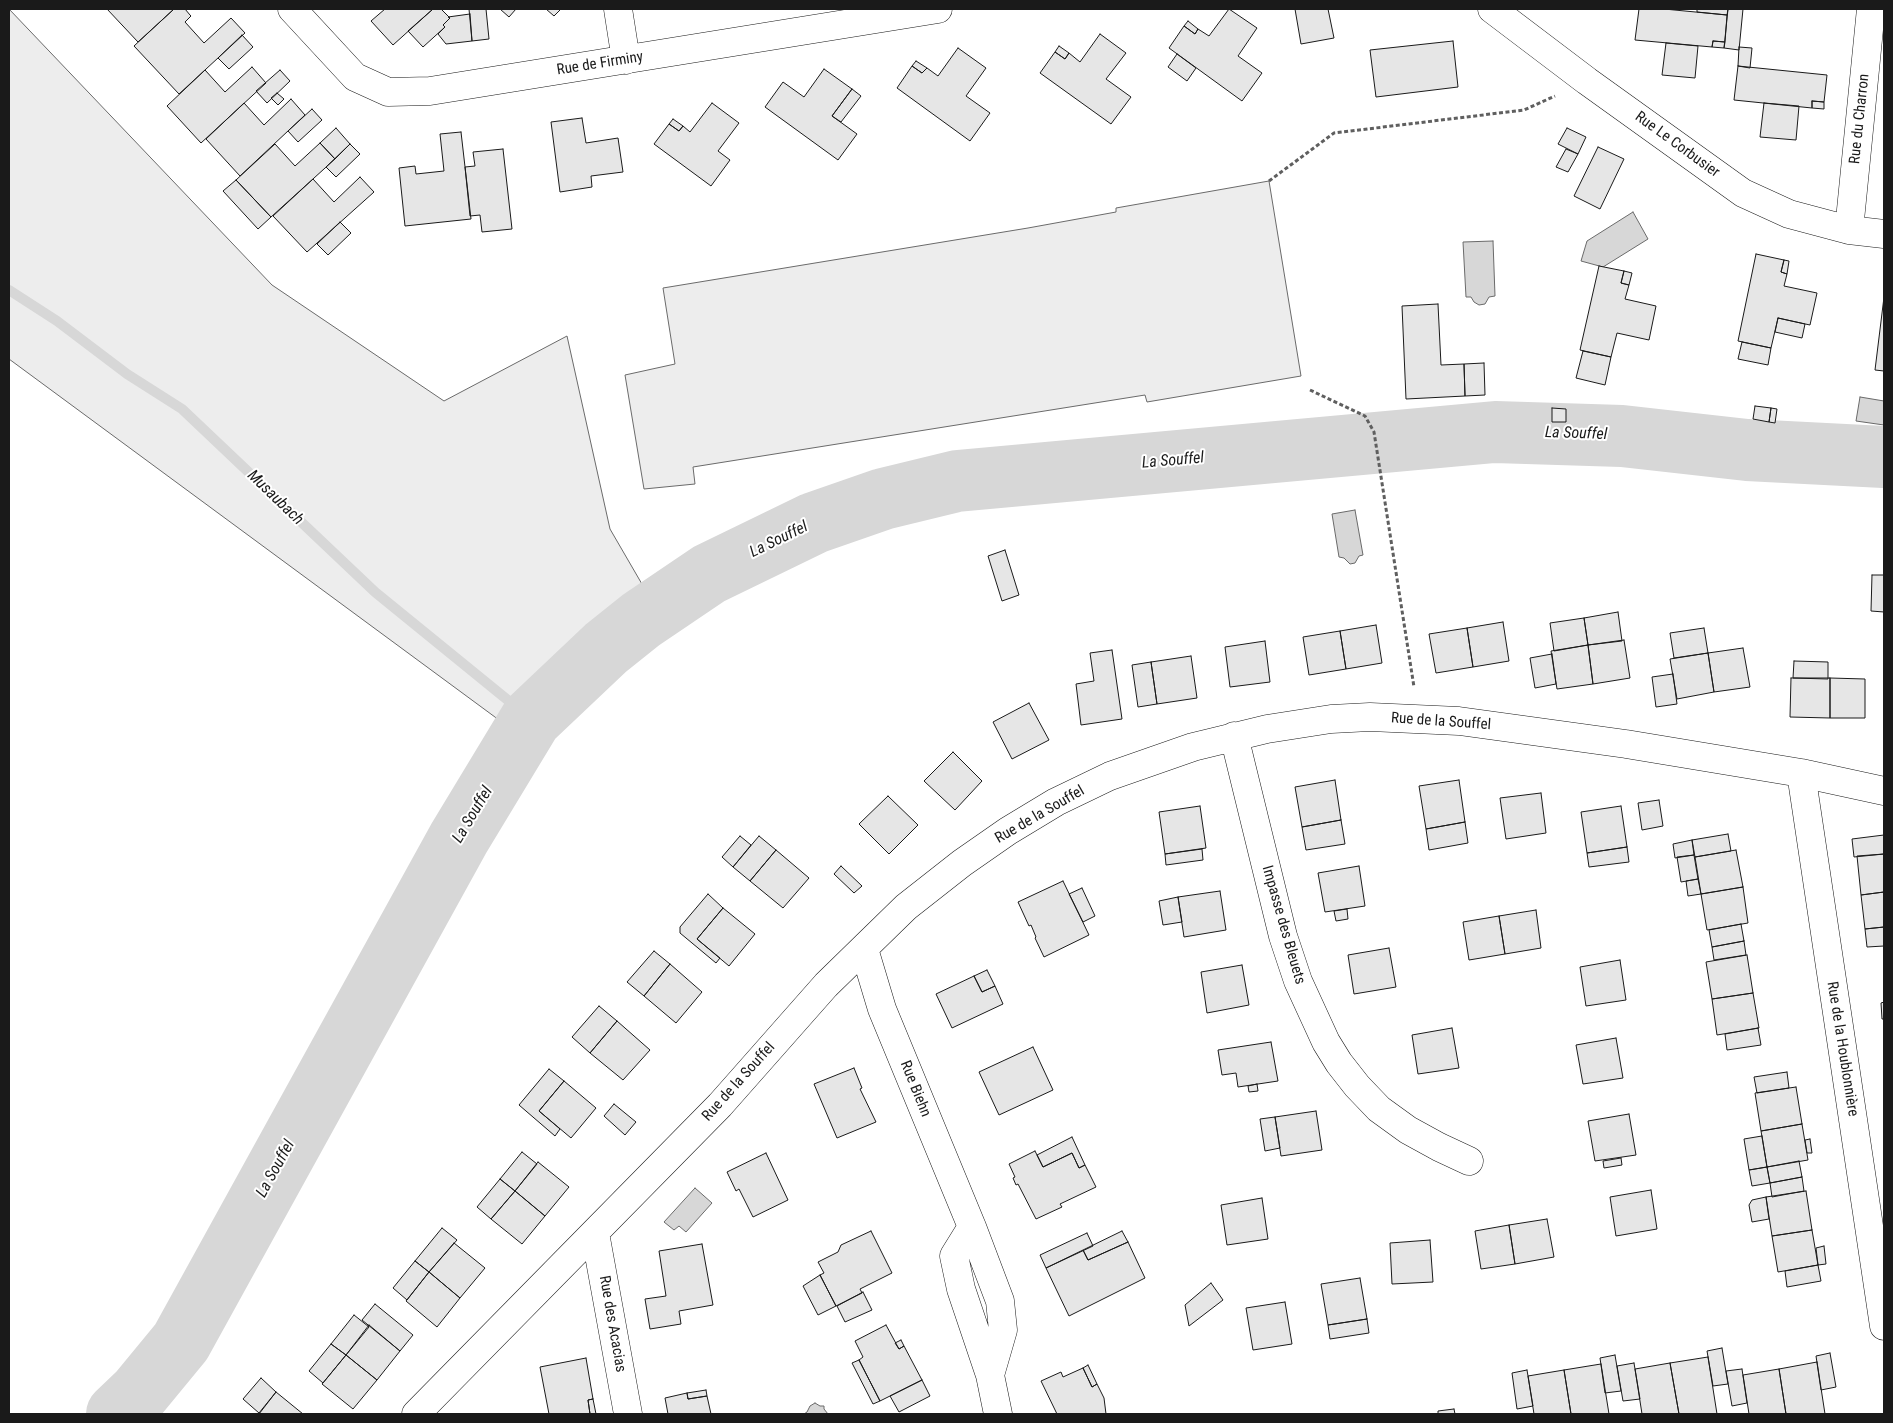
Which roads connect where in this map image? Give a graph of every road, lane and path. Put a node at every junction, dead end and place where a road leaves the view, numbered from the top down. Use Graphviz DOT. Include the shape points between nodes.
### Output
graph roads {
  1 [pos="292,9"];
  2 [pos="618,9"];
  3 [pos="938,9"];
  4 [pos="1492,9"];
  5 [pos="1871,9"];
  6 [pos="626,60"];
  7 [pos="1587,81"];
  8 [pos="1270,181"];
  9 [pos="1849,230"];
  10 [pos="1884,234"];
  11 [pos="1310,390"];
  12 [pos="1419,719"];
  13 [pos="1234,736"];
  14 [pos="1800,773"];
  15 [pos="1884,791"];
  16 [pos="864,949"];
  17 [pos="1470,1161"];
  18 [pos="595,1233"];
  19 [pos="1884,1326"];
  20 [pos="416,1414"];
  21 [pos="628,1414"];
  22 [pos="998,1414"];
  1 -- 6 [label="street, Rue de Firminy" via="355,77 388,92 430,91"];
  2 -- 6 [label="street"];
  3 -- 6 [label="street, Rue de Firminy"];
  4 -- 7 [label="street, Rue Le Corbusier"];
  5 -- 9 [label="street, Rue du Charron"];
  7 -- 8 [label="path" via="1524,110 1334,133"];
  7 -- 9 [label="street, Rue Le Corbusier" via="1744,193 1789,214"];
  9 -- 10 [label="street, Rue Le Corbusier"];
  11 -- 12 [label="path" via="1365,416 1374,432"];
  12 -- 13 [label="street, Rue de la Souffel" via="1331,719"];
  12 -- 14 [label="street, Rue de la Souffel" via="1500,726"];
  13 -- 16 [label="street, Rue de la Souffel" via="1119,772 1056,802 962,863 906,907"];
  13 -- 17 [label="street, Impasse des Bleuets" via="1283,936 1298,981 1326,1042 1357,1086 1379,1109 1439,1148"];
  14 -- 15 [label="street, Rue de la Souffel"];
  14 -- 19 [label="street, Rue de la Houblonnière"];
  16 -- 18 [label="street, Rue de la Souffel" via="826,985 720,1105"];
  16 -- 22 [label="street, Rue Biehn" via="882,1009 972,1227 954,1256 961,1289 990,1375"];
  18 -- 20 [label="street, Rue de la Souffel"];
  18 -- 21 [label="street, Rue des Acacias"];
}
